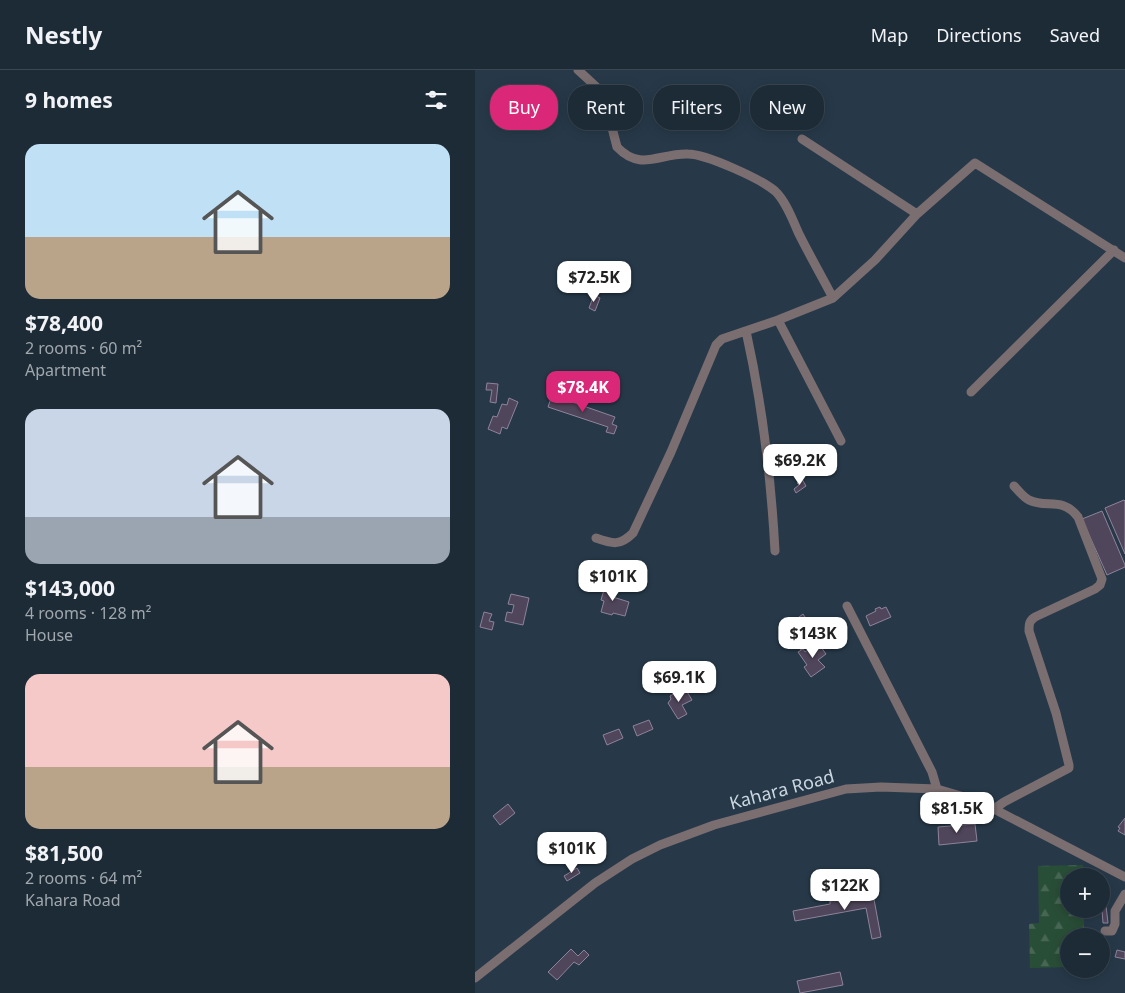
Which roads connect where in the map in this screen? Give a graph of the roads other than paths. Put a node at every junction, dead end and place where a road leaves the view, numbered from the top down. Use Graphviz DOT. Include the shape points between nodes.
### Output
graph roads {
  1 [pos="578,70"];
  2 [pos="802,139"];
  3 [pos="917,214"];
  4 [pos="1114,250"];
  5 [pos="1125,258"];
  6 [pos="833,298"];
  7 [pos="778,320"];
  8 [pos="747,331"];
  9 [pos="971,392"];
  10 [pos="841,441"];
  11 [pos="1014,486"];
  12 [pos="596,538"];
  13 [pos="775,551"];
  14 [pos="847,606"];
  15 [pos="937,789"];
  16 [pos="994,809"];
  17 [pos="1125,877"];
  18 [pos="1125,894"];
  19 [pos="1110,931"];
  20 [pos="475,978"];
  1 -- 6 [label="street" via="603,93 617,146 623,152 640,161 672,154 705,158 776,192"];
  2 -- 3 [label="street"];
  3 -- 4 [label="street" via="975,163"];
  3 -- 6 [label="street" via="875,260"];
  4 -- 5 [label="street"];
  4 -- 9 [label="street"];
  6 -- 7 [label="street"];
  7 -- 8 [label="street"];
  7 -- 10 [label="street"];
  8 -- 12 [label="street" via="716,345 633,533 619,544"];
  8 -- 13 [label="street" via="772,491"];
  11 -- 16 [label="street" via="1029,500 1060,504 1074,512 1101,579 1095,590 1035,617 1029,624 1069,768"];
  14 -- 15 [label="street" via="932,772"];
  15 -- 16 [label="street, Kahara Road"];
  15 -- 20 [label="street, Kahara Road" via="846,789 714,825 660,845 595,883"];
  16 -- 17 [label="street, Kahara Road"];
  18 -- 19 [label="street" via="1115,911"];
}
